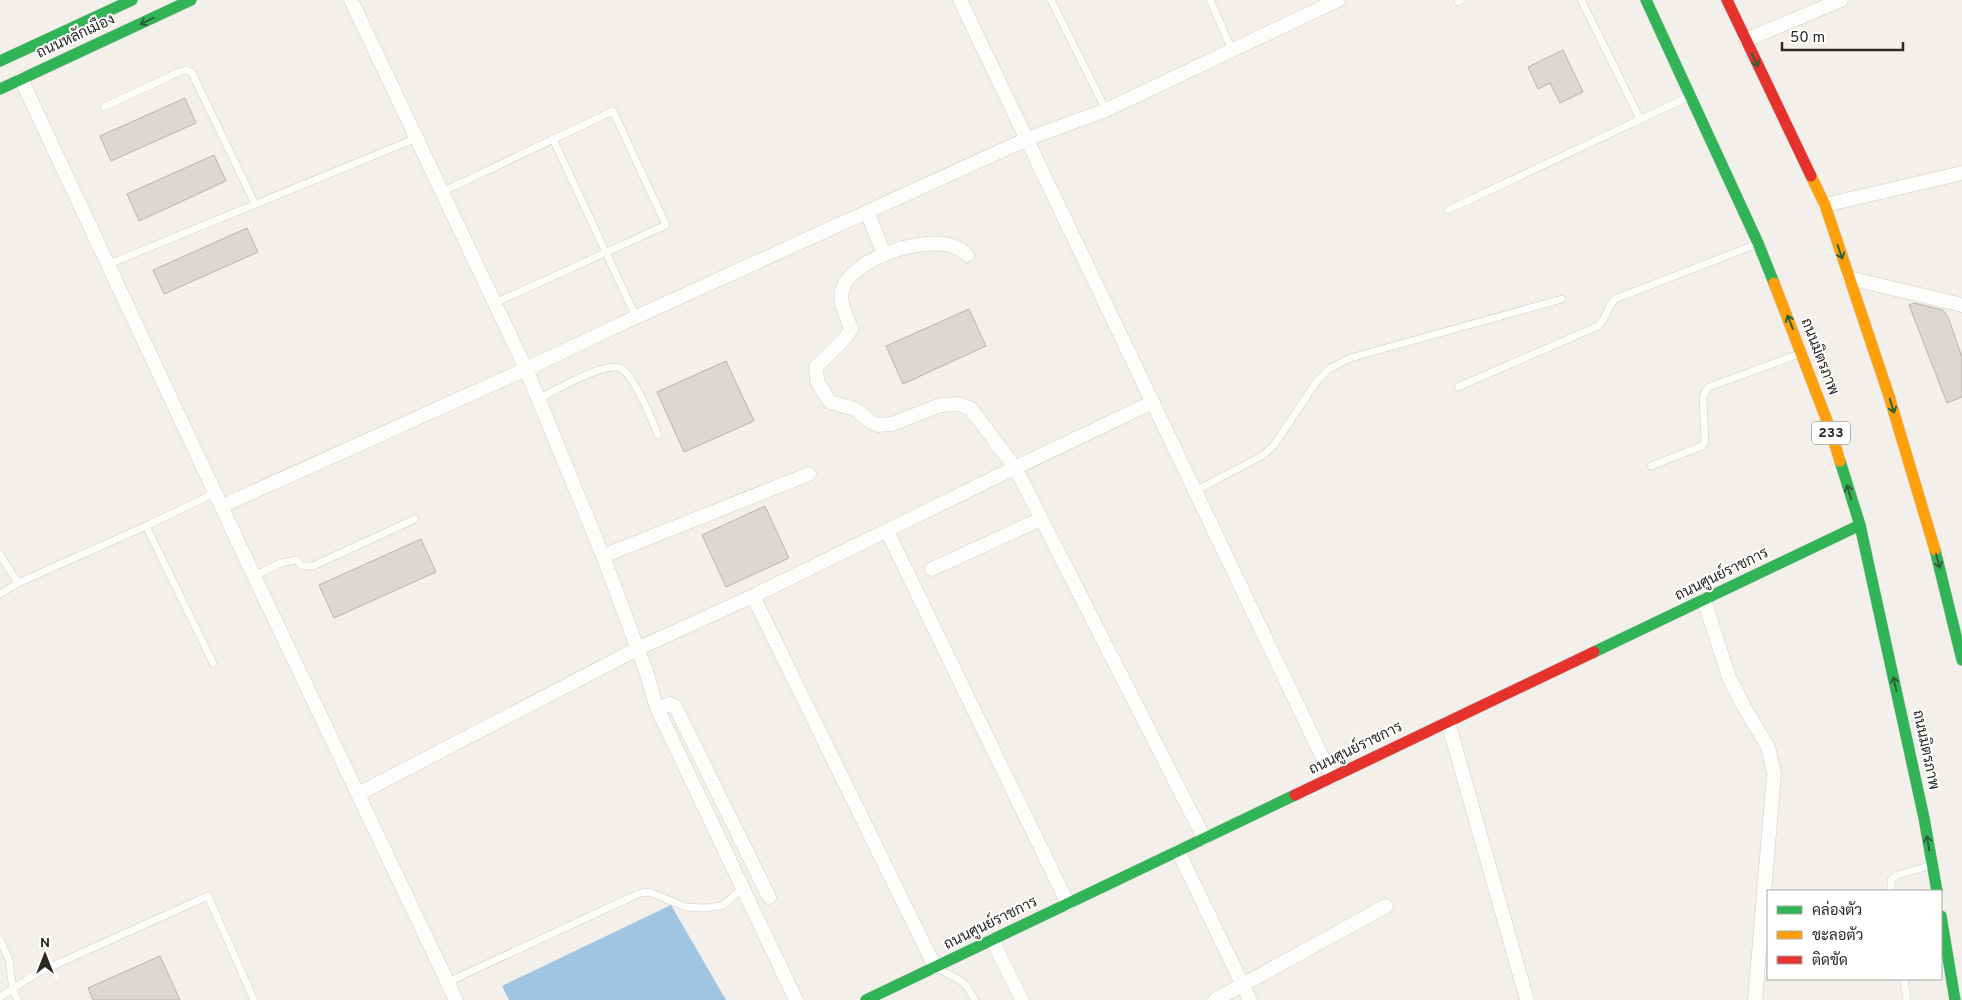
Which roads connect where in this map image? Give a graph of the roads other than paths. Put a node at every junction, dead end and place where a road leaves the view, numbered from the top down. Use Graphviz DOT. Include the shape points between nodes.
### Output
graph roads {
  1 [pos="132,0"];
  2 [pos="191,0"];
  3 [pos="351,0"];
  4 [pos="960,0"];
  5 [pos="1051,0"];
  6 [pos="1210,0"];
  7 [pos="1338,0"];
  8 [pos="1581,0"];
  9 [pos="1646,0"];
  10 [pos="1727,0"];
  11 [pos="1840,0"];
  12 [pos="111,4"];
  13 [pos="1746,40"];
  14 [pos="1232,50"];
  15 [pos="0,61"];
  16 [pos="21,79"];
  17 [pos="0,89"];
  18 [pos="1691,96"];
  19 [pos="104,108"];
  20 [pos="1106,110"];
  21 [pos="1640,120"];
  22 [pos="416,138"];
  23 [pos="553,139"];
  24 [pos="1027,139"];
  25 [pos="1962,172"];
  26 [pos="442,192"];
  27 [pos="256,204"];
  28 [pos="1825,205"];
  29 [pos="1448,210"];
  30 [pos="866,212"];
  31 [pos="1758,243"];
  32 [pos="605,252"];
  33 [pos="884,254"];
  34 [pos="967,254"];
  35 [pos="109,264"];
  36 [pos="1849,278"];
  37 [pos="1562,299"];
  38 [pos="495,304"];
  39 [pos="1962,305"];
  40 [pos="636,317"];
  41 [pos="1802,353"];
  42 [pos="526,369"];
  43 [pos="1458,387"];
  44 [pos="538,399"];
  45 [pos="1153,402"];
  46 [pos="658,434"];
  47 [pos="1651,466"];
  48 [pos="1016,469"];
  49 [pos="809,474"];
  50 [pos="1195,491"];
  51 [pos="215,493"];
  52 [pos="222,506"];
  53 [pos="415,519"];
  54 [pos="1041,519"];
  55 [pos="146,526"];
  56 [pos="1860,526"];
  57 [pos="887,531"];
  58 [pos="0,554"];
  59 [pos="604,556"];
  60 [pos="932,569"];
  61 [pos="254,576"];
  62 [pos="18,583"];
  63 [pos="0,594"];
  64 [pos="753,596"];
  65 [pos="1704,600"];
  66 [pos="1958,618"];
  67 [pos="637,649"];
  68 [pos="1962,660"];
  69 [pos="213,663"];
  70 [pos="657,708"];
  71 [pos="1448,722"];
  72 [pos="1332,777"];
  73 [pos="358,794"];
  74 [pos="1204,838"];
  75 [pos="1178,851"];
  76 [pos="1932,865"];
  77 [pos="742,888"];
  78 [pos="1891,890"];
  79 [pos="1936,890"];
  80 [pos="769,897"];
  81 [pos="1068,904"];
  82 [pos="1386,906"];
  83 [pos="1942,922"];
  84 [pos="0,940"];
  85 [pos="992,940"];
  86 [pos="935,967"];
  87 [pos="1904,980"];
  88 [pos="448,982"];
  89 [pos="1243,985"];
  90 [pos="14,990"];
  91 [pos="0,997"];
  92 [pos="18,1000"];
  93 [pos="254,1000"];
  94 [pos="456,1000"];
  95 [pos="796,1000"];
  96 [pos="866,1000"];
  97 [pos="975,1000"];
  98 [pos="1022,1000"];
  99 [pos="1215,1000"];
  100 [pos="1250,1000"];
  101 [pos="1527,1000"];
  102 [pos="1755,1000"];
  103 [pos="1907,1000"];
  104 [pos="1955,1000"];
  1 -- 12 [label="main road, ถนนหลักเมือง"];
  2 -- 16 [label="main road, ถนนหลักเมือง, one-way"];
  3 -- 22 [label="street"];
  4 -- 24 [label="street"];
  5 -- 20 [label="lane"];
  6 -- 14 [label="lane"];
  7 -- 14 [label="street"];
  8 -- 21 [label="lane"];
  9 -- 18 [label="main road, ถนนมิตรภาพ / 233"];
  10 -- 13 [label="main road"];
  11 -- 13 [label="street"];
  12 -- 15 [label="main road, ถนนหลักเมือง"];
  13 -- 28 [label="main road, one-way"];
  14 -- 20 [label="street"];
  16 -- 17 [label="main road, ถนนหลักเมือง"];
  16 -- 35 [label="street"];
  18 -- 21 [label="lane"];
  18 -- 31 [label="main road, ถนนมิตรภาพ / 233"];
  19 -- 27 [label="lane" via="186,70 192,74"];
  20 -- 24 [label="street"];
  21 -- 29 [label="lane"];
  22 -- 26 [label="street"];
  22 -- 27 [label="lane"];
  23 -- 26 [label="lane"];
  23 -- 32 [label="lane"];
  23 -- 32 [label="lane" via="613,112 666,225"];
  24 -- 30 [label="street"];
  24 -- 45 [label="street"];
  25 -- 28 [label="street"];
  26 -- 38 [label="street"];
  27 -- 35 [label="lane"];
  28 -- 36 [label="main road, one-way"];
  30 -- 33 [label="street"];
  30 -- 40 [label="street"];
  41 -- 31 [label="main road, ถนนมิตรภาพ / 233, one-way"];
  31 -- 43 [label="lane" via="1615,299 1598,326"];
  32 -- 38 [label="lane"];
  32 -- 40 [label="lane"];
  33 -- 34 [label="street" via="925,244 957,247"];
  33 -- 48 [label="street" via="855,272 845,283 842,305 851,329 816,367 817,381 824,393 830,402 855,409 878,426 892,424 941,405 959,404 971,409"];
  35 -- 51 [label="street"];
  36 -- 39 [label="street"];
  36 -- 66 [label="main road, one-way"];
  37 -- 50 [label="lane" via="1350,358 1329,369 1317,381 1274,445 1262,456"];
  38 -- 42 [label="street"];
  40 -- 42 [label="street"];
  41 -- 47 [label="lane" via="1709,387 1703,398 1705,442"];
  56 -- 41 [label="main road, ถนนมิตรภาพ / 233, one-way"];
  42 -- 44 [label="street"];
  42 -- 52 [label="street"];
  44 -- 46 [label="lane" via="602,368 619,367 637,388"];
  44 -- 59 [label="street"];
  45 -- 48 [label="street"];
  45 -- 50 [label="street"];
  48 -- 54 [label="street"];
  48 -- 57 [label="street"];
  49 -- 59 [label="street"];
  50 -- 72 [label="street"];
  51 -- 52 [label="street"];
  51 -- 55 [label="lane"];
  52 -- 61 [label="street"];
  53 -- 61 [label="lane" via="313,566 302,566 297,560 288,560"];
  54 -- 60 [label="street"];
  54 -- 74 [label="street"];
  55 -- 62 [label="lane"];
  55 -- 69 [label="lane"];
  56 -- 65 [label="main road, ถนนศูนย์ราชการ"];
  76 -- 56 [label="main road, ถนนมิตรภาพ / 233, one-way"];
  57 -- 64 [label="street"];
  57 -- 81 [label="street"];
  58 -- 62 [label="lane"];
  59 -- 67 [label="street"];
  61 -- 73 [label="street"];
  62 -- 63 [label="lane"];
  64 -- 67 [label="street"];
  64 -- 86 [label="street"];
  65 -- 71 [label="main road, ถนนศูนย์ราชการ"];
  65 -- 102 [label="street" via="1729,677 1768,747 1774,773"];
  66 -- 68 [label="main road"];
  67 -- 70 [label="street"];
  67 -- 73 [label="street"];
  70 -- 77 [label="street"];
  70 -- 80 [label="street" via="670,704 675,706"];
  71 -- 72 [label="main road, ถนนศูนย์ราชการ"];
  71 -- 101 [label="street"];
  72 -- 74 [label="main road, ถนนศูนย์ราชการ"];
  73 -- 88 [label="street"];
  74 -- 75 [label="main road, ถนนศูนย์ราชการ"];
  75 -- 81 [label="main road, ถนนศูนย์ราชการ"];
  75 -- 89 [label="street"];
  76 -- 78 [label="lane" via="1897,875 1891,880"];
  76 -- 79 [label="main road, ถนนมิตรภาพ / 233"];
  77 -- 88 [label="lane" via="722,906 704,908 686,907 649,892 640,893"];
  77 -- 95 [label="street"];
  81 -- 85 [label="main road, ถนนศูนย์ราชการ"];
  82 -- 89 [label="street"];
  83 -- 104 [label="main road"];
  84 -- 90 [label="lane" via="9,960"];
  85 -- 86 [label="main road, ถนนศูนย์ราชการ"];
  85 -- 98 [label="street"];
  86 -- 96 [label="main road, ถนนศูนย์ราชการ"];
  86 -- 97 [label="lane" via="960,979"];
  87 -- 103 [label="lane"];
  88 -- 94 [label="street"];
  89 -- 99 [label="street"];
  89 -- 100 [label="street"];
  90 -- 91 [label="lane"];
  90 -- 92 [label="lane"];
  90 -- 93 [label="lane" via="37,973 208,896"];
}
